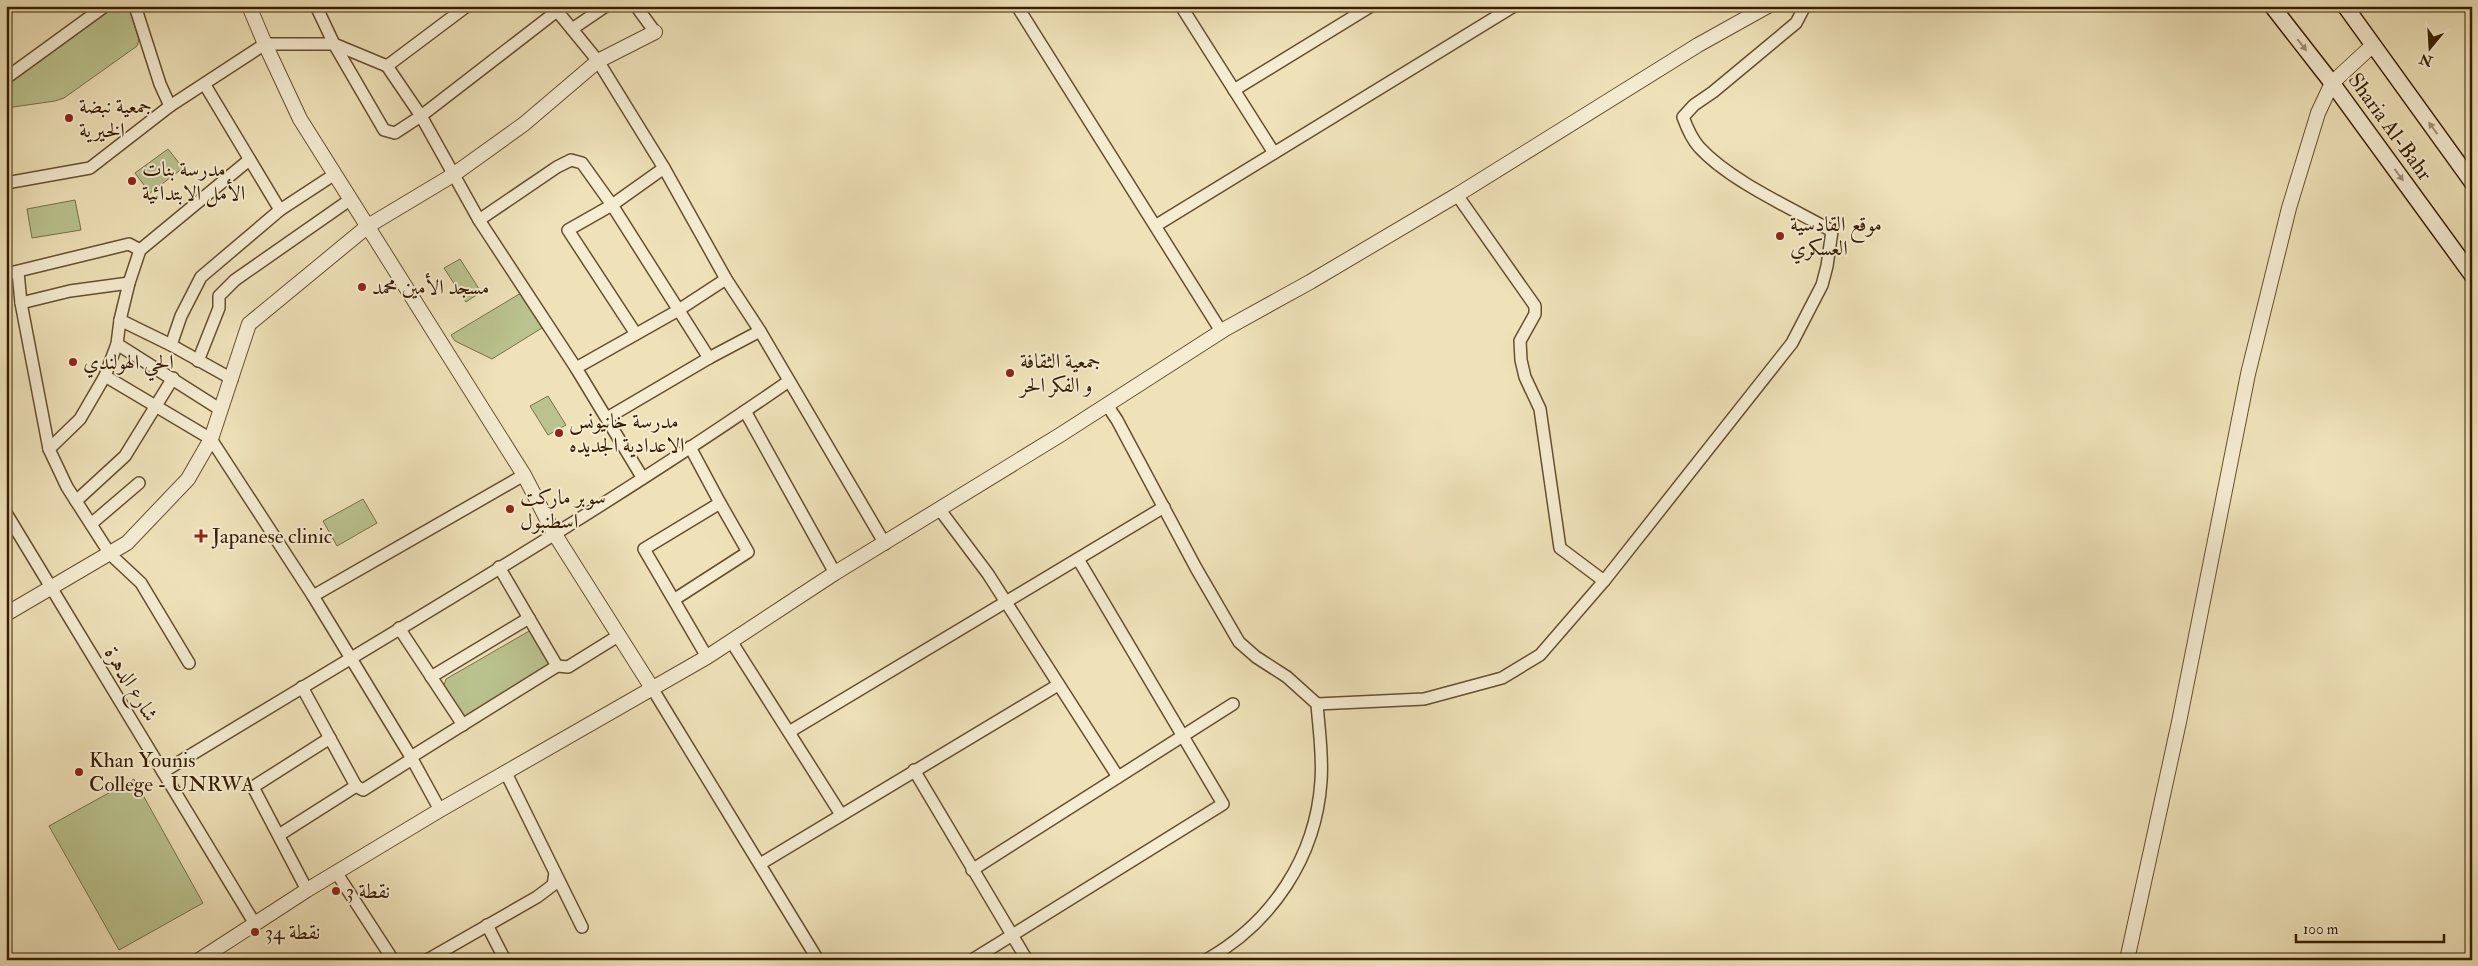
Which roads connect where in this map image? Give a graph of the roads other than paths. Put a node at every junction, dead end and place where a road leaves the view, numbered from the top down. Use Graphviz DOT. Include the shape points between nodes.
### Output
graph roads {
  1 [pos="105,6"];
  2 [pos="135,6"];
  3 [pos="249,6"];
  4 [pos="316,6"];
  5 [pos="467,6"];
  6 [pos="606,6"];
  7 [pos="636,6"];
  8 [pos="1017,6"];
  9 [pos="1181,6"];
  10 [pos="1371,6"];
  11 [pos="1514,6"];
  12 [pos="1768,6"];
  13 [pos="1806,6"];
  14 [pos="2272,6"];
  15 [pos="2345,6"];
  16 [pos="555,9"];
  17 [pos="572,29"];
  18 [pos="655,32"];
  19 [pos="265,44"];
  20 [pos="334,44"];
  21 [pos="2373,45"];
  22 [pos="598,61"];
  23 [pos="387,66"];
  24 [pos="6,78"];
  25 [pos="2332,83"];
  26 [pos="205,85"];
  27 [pos="1234,90"];
  28 [pos="170,106"];
  29 [pos="421,116"];
  30 [pos="1274,153"];
  31 [pos="250,160"];
  32 [pos="664,168"];
  33 [pos="335,174"];
  34 [pos="453,175"];
  35 [pos="2472,182"];
  36 [pos="6,183"];
  37 [pos="1457,195"];
  38 [pos="351,199"];
  39 [pos="612,205"];
  40 [pos="280,210"];
  41 [pos="479,220"];
  42 [pos="1160,223"];
  43 [pos="368,226"];
  44 [pos="140,250"];
  45 [pos="12,273"];
  46 [pos="2472,275"];
  47 [pos="726,280"];
  48 [pos="128,283"];
  49 [pos="21,303"];
  50 [pos="677,311"];
  51 [pos="120,320"];
  52 [pos="760,331"];
  53 [pos="1222,331"];
  54 [pos="636,334"];
  55 [pos="117,344"];
  56 [pos="171,345"];
  57 [pos="709,358"];
  58 [pos="198,361"];
  59 [pos="576,368"];
  60 [pos="105,376"];
  61 [pos="173,378"];
  62 [pos="232,379"];
  63 [pos="789,381"];
  64 [pos="1107,405"];
  65 [pos="155,406"];
  66 [pos="221,410"];
  67 [pos="745,411"];
  68 [pos="607,418"];
  69 [pos="211,439"];
  70 [pos="690,447"];
  71 [pos="49,449"];
  72 [pos="524,475"];
  73 [pos="642,477"];
  74 [pos="139,483"];
  75 [pos="76,501"];
  76 [pos="720,502"];
  77 [pos="1164,507"];
  78 [pos="940,510"];
  79 [pos="6,513"];
  80 [pos="91,524"];
  81 [pos="554,533"];
  82 [pos="885,544"];
  83 [pos="110,554"];
  84 [pos="1078,559"];
  85 [pos="499,566"];
  86 [pos="834,573"];
  87 [pos="1604,581"];
  88 [pos="51,589"];
  89 [pos="312,596"];
  90 [pos="674,599"];
  91 [pos="1006,602"];
  92 [pos="6,614"];
  93 [pos="529,618"];
  94 [pos="399,628"];
  95 [pos="618,636"];
  96 [pos="731,641"];
  97 [pos="707,657"];
  98 [pos="350,658"];
  99 [pos="189,663"];
  100 [pos="557,666"];
  101 [pos="431,677"];
  102 [pos="1058,685"];
  103 [pos="302,687"];
  104 [pos="652,688"];
  105 [pos="1233,704"];
  106 [pos="1317,704"];
  107 [pos="462,725"];
  108 [pos="789,732"];
  109 [pos="1182,736"];
  110 [pos="330,738"];
  111 [pos="412,758"];
  112 [pos="914,770"];
  113 [pos="163,772"];
  114 [pos="506,772"];
  115 [pos="1118,777"];
  116 [pos="356,786"];
  117 [pos="440,810"];
  118 [pos="840,812"];
  119 [pos="279,835"];
  120 [pos="760,864"];
  121 [pos="972,870"];
  122 [pos="336,872"];
  123 [pos="555,873"];
  124 [pos="307,890"];
  125 [pos="255,924"];
  126 [pos="488,925"];
  127 [pos="582,927"];
  128 [pos="1012,935"];
  129 [pos="199,960"];
  130 [pos="392,960"];
  131 [pos="427,960"];
  132 [pos="506,960"];
  133 [pos="818,960"];
  134 [pos="972,960"];
  135 [pos="1027,960"];
  136 [pos="1206,960"];
  137 [pos="2127,960"];
  1 -- 24 [label="street"];
  2 -- 28 [label="street"];
  3 -- 19 [label="street"];
  4 -- 20 [label="street"];
  5 -- 23 [label="street"];
  6 -- 17 [label="street"];
  7 -- 18 [label="street"];
  8 -- 53 [label="street"];
  9 -- 27 [label="street"];
  10 -- 27 [label="street"];
  11 -- 30 [label="street"];
  12 -- 37 [label="street" via="1698,45"];
  13 -- 87 [label="street" via="1796,23 1683,117 1698,147 1717,165 1832,231 1822,285 1792,344"];
  14 -- 25 [label="main road, Sharia Al-Bahr, one-way"];
  15 -- 21 [label="main road, Sharia Al-Bahr"];
  16 -- 17 [label="street"];
  16 -- 29 [label="street"];
  17 -- 22 [label="street"];
  18 -- 22 [label="street"];
  19 -- 20 [label="street"];
  19 -- 26 [label="street"];
  19 -- 33 [label="street" via="300,119"];
  20 -- 23 [label="street"];
  20 -- 29 [label="street" via="384,130 395,133"];
  21 -- 25 [label="street"];
  35 -- 21 [label="main road, Sharia Al-Bahr, one-way"];
  22 -- 32 [label="street"];
  22 -- 34 [label="street" via="524,124"];
  23 -- 29 [label="street"];
  25 -- 46 [label="main road, Sharia Al-Bahr, one-way"];
  25 -- 137 [label="street" via="2318,113 2289,208 2248,374 2179,722"];
  26 -- 28 [label="street"];
  26 -- 31 [label="street"];
  27 -- 30 [label="street"];
  28 -- 36 [label="street" via="90,168"];
  29 -- 34 [label="street"];
  30 -- 42 [label="street"];
  31 -- 40 [label="street"];
  31 -- 44 [label="street"];
  32 -- 39 [label="street"];
  32 -- 47 [label="street"];
  33 -- 38 [label="street"];
  33 -- 40 [label="street"];
  34 -- 41 [label="street"];
  34 -- 43 [label="street"];
  37 -- 53 [label="street"];
  37 -- 87 [label="street" via="1535,306 1535,314 1520,341 1521,360 1540,410 1560,548"];
  38 -- 43 [label="street"];
  38 -- 58 [label="street" via="235,280 219,296 219,308"];
  39 -- 41 [label="street" via="582,163 571,160"];
  39 -- 50 [label="street"];
  39 -- 54 [label="street" via="568,230"];
  40 -- 56 [label="street" via="201,278 181,316"];
  41 -- 59 [label="street"];
  43 -- 62 [label="street" via="249,324"];
  43 -- 72 [label="street"];
  44 -- 45 [label="street" via="129,244"];
  44 -- 48 [label="street"];
  45 -- 49 [label="street"];
  47 -- 50 [label="street"];
  47 -- 52 [label="street"];
  48 -- 49 [label="street" via="70,291"];
  48 -- 51 [label="street"];
  49 -- 71 [label="street"];
  50 -- 54 [label="street"];
  50 -- 57 [label="street"];
  51 -- 55 [label="street"];
  51 -- 56 [label="street"];
  52 -- 57 [label="street"];
  52 -- 63 [label="street"];
  53 -- 64 [label="street"];
  54 -- 59 [label="street"];
  55 -- 60 [label="street"];
  55 -- 61 [label="street"];
  56 -- 58 [label="street"];
  57 -- 68 [label="street"];
  58 -- 62 [label="street"];
  59 -- 68 [label="street"];
  60 -- 65 [label="street"];
  60 -- 71 [label="street" via="80,419"];
  61 -- 65 [label="street"];
  61 -- 66 [label="street"];
  62 -- 66 [label="street"];
  63 -- 67 [label="street"];
  63 -- 82 [label="street"];
  64 -- 77 [label="street"];
  64 -- 78 [label="street"];
  65 -- 69 [label="street"];
  65 -- 75 [label="street" via="119,464"];
  66 -- 69 [label="street"];
  67 -- 70 [label="street"];
  67 -- 86 [label="street"];
  68 -- 73 [label="street"];
  69 -- 83 [label="street" via="182,487 127,543"];
  69 -- 89 [label="street"];
  70 -- 73 [label="street"];
  70 -- 76 [label="street"];
  71 -- 75 [label="street"];
  72 -- 81 [label="street"];
  72 -- 89 [label="street"];
  73 -- 81 [label="street"];
  74 -- 80 [label="street"];
  75 -- 80 [label="street"];
  76 -- 90 [label="street" via="748,552"];
  76 -- 90 [label="street" via="644,549"];
  77 -- 84 [label="street"];
  77 -- 106 [label="street" via="1239,642"];
  78 -- 82 [label="street"];
  78 -- 91 [label="street"];
  79 -- 88 [label="street, شارع الدهرة"];
  80 -- 83 [label="street"];
  81 -- 85 [label="street"];
  81 -- 95 [label="street"];
  82 -- 86 [label="street"];
  83 -- 88 [label="street"];
  83 -- 99 [label="street" via="141,583"];
  84 -- 91 [label="street"];
  84 -- 109 [label="street"];
  85 -- 93 [label="street"];
  85 -- 94 [label="street"];
  86 -- 96 [label="street"];
  87 -- 106 [label="street" via="1540,655 1502,678 1424,699"];
  88 -- 92 [label="street"];
  88 -- 113 [label="street, شارع الدهرة"];
  89 -- 98 [label="street"];
  90 -- 97 [label="street"];
  91 -- 102 [label="street"];
  91 -- 108 [label="street"];
  93 -- 100 [label="street"];
  93 -- 101 [label="street"];
  94 -- 98 [label="street"];
  94 -- 101 [label="street"];
  95 -- 100 [label="street" via="568,667"];
  95 -- 104 [label="street"];
  96 -- 97 [label="street"];
  96 -- 108 [label="street"];
  97 -- 104 [label="street"];
  98 -- 103 [label="street"];
  98 -- 111 [label="street"];
  100 -- 107 [label="street"];
  101 -- 107 [label="street"];
  102 -- 112 [label="street"];
  102 -- 115 [label="street"];
  103 -- 110 [label="street"];
  103 -- 113 [label="street"];
  104 -- 114 [label="street"];
  104 -- 120 [label="street"];
  105 -- 109 [label="street"];
  106 -- 136 [label="street" via="1321,782 1309,841 1297,872 1268,911 1224,950"];
  107 -- 111 [label="street"];
  108 -- 118 [label="street"];
  109 -- 115 [label="street"];
  109 -- 128 [label="street" via="1223,804"];
  110 -- 116 [label="street"];
  110 -- 119 [label="street" via="253,787"];
  111 -- 116 [label="street" via="363,790"];
  111 -- 117 [label="street"];
  112 -- 120 [label="street"];
  112 -- 121 [label="street"];
  113 -- 125 [label="street, شارع الدهرة"];
  114 -- 117 [label="street"];
  114 -- 123 [label="street"];
  115 -- 121 [label="street"];
  116 -- 119 [label="street"];
  117 -- 122 [label="street"];
  119 -- 124 [label="street"];
  120 -- 133 [label="street"];
  121 -- 128 [label="street"];
  122 -- 124 [label="street"];
  122 -- 130 [label="street"];
  123 -- 126 [label="street" via="553,884 537,897"];
  123 -- 127 [label="street"];
  124 -- 125 [label="street"];
  125 -- 129 [label="street"];
  126 -- 131 [label="street"];
  126 -- 132 [label="street"];
  128 -- 134 [label="street"];
  128 -- 135 [label="street"];
}
